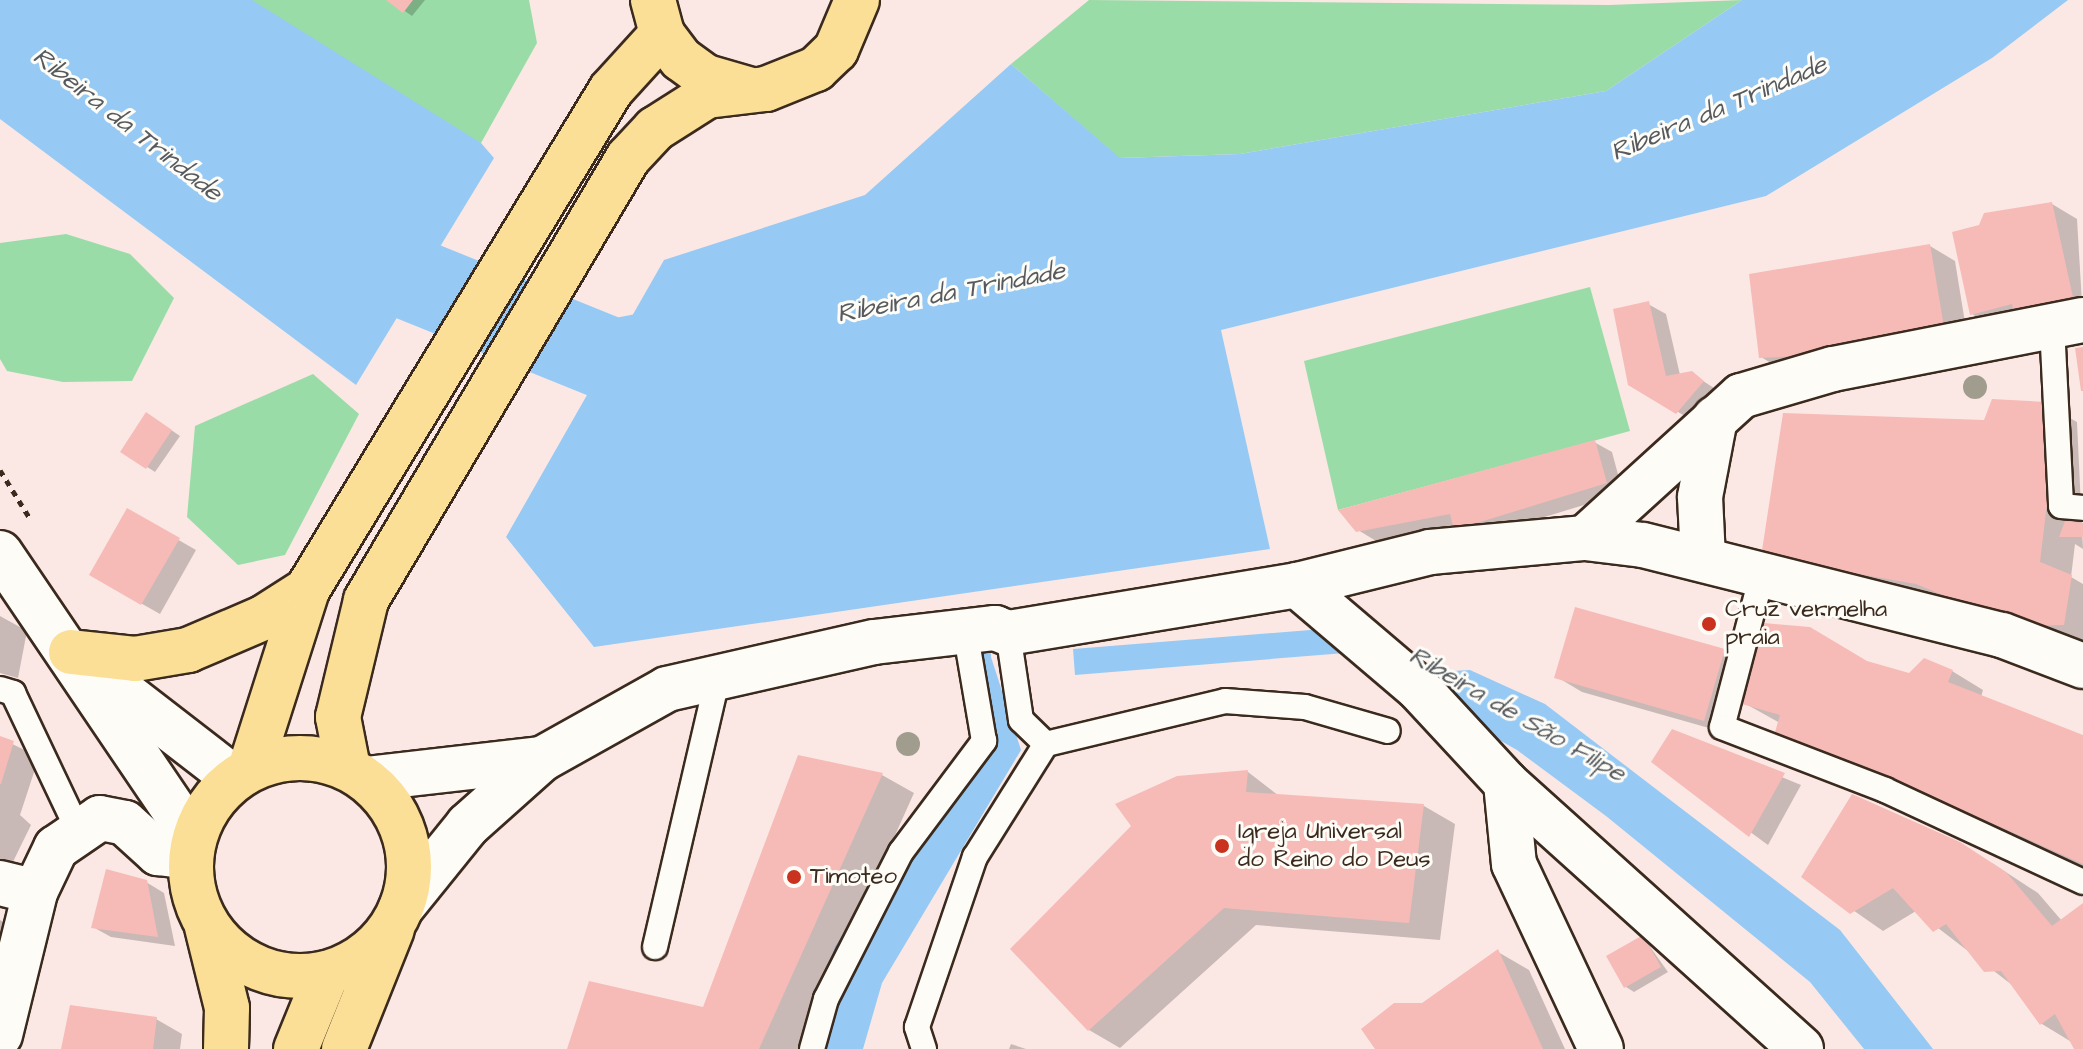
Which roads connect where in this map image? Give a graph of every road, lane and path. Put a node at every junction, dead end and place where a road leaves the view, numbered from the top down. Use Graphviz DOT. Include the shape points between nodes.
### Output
graph roads {
  1 [pos="861,9"];
  2 [pos="658,17"];
  3 [pos="766,89"];
  4 [pos="2068,323"];
  5 [pos="1715,418"];
  6 [pos="2083,508"];
  7 [pos="1585,538"];
  8 [pos="0,553"];
  9 [pos="1703,558"];
  10 [pos="1763,571"];
  11 [pos="1297,585"];
  12 [pos="307,590"];
  13 [pos="989,632"];
  14 [pos="71,652"];
  15 [pos="2083,666"];
  16 [pos="719,673"];
  17 [pos="0,689"];
  18 [pos="1388,731"];
  19 [pos="1046,744"];
  20 [pos="542,759"];
  21 [pos="242,774"];
  22 [pos="357,774"];
  23 [pos="1506,783"];
  24 [pos="78,830"];
  25 [pos="192,848"];
  26 [pos="2083,882"];
  27 [pos="18,887"];
  28 [pos="398,914"];
  29 [pos="207,925"];
  30 [pos="655,947"];
  31 [pos="327,973"];
  32 [pos="0,1035"];
  33 [pos="226,1049"];
  34 [pos="296,1049"];
  35 [pos="344,1049"];
  36 [pos="812,1049"];
  37 [pos="924,1049"];
  38 [pos="1601,1049"];
  39 [pos="1801,1049"];
  1 -- 3 [label="main road" via="816,69"];
  2 -- 3 [label="main road" via="706,77"];
  2 -- 12 [label="main road"];
  3 -- 22 [label="main road" via="707,96 655,129 628,158 592,228 366,600 351,644 338,717"];
  4 -- 5 [label="street" via="1833,369 1741,396"];
  4 -- 6 [label="lane" via="2061,506"];
  5 -- 7 [label="street"];
  5 -- 9 [label="street" via="1700,497"];
  7 -- 9 [label="street"];
  7 -- 11 [label="street" via="1430,552"];
  8 -- 14 [label="street"];
  9 -- 10 [label="street"];
  10 -- 15 [label="street" via="2002,635"];
  10 -- 26 [label="lane" via="1722,727 1885,790"];
  11 -- 13 [label="street"];
  11 -- 23 [label="street" via="1419,689"];
  12 -- 14 [label="main road" via="239,631 188,650 135,659"];
  12 -- 21 [label="main road"];
  13 -- 16 [label="street" via="874,642"];
  13 -- 19 [label="lane" via="1021,720"];
  13 -- 36 [label="lane" via="984,741 901,852 826,999"];
  14 -- 21 [label="street"];
  14 -- 25 [label="street"];
  16 -- 20 [label="street" via="640,702"];
  16 -- 30 [label="lane"];
  17 -- 24 [label="lane" via="13,693"];
  18 -- 19 [label="lane" via="1305,707 1225,701"];
  19 -- 37 [label="lane" via="975,857 917,1027"];
  20 -- 22 [label="street"];
  20 -- 28 [label="street" via="468,825"];
  21 -- 22 [label="main road" via="316,758"];
  21 -- 25 [label="main road" via="216,796"];
  22 -- 28 [label="main road" via="391,805 405,838 409,873"];
  23 -- 38 [label="street" via="1514,864"];
  23 -- 39 [label="street"];
  24 -- 25 [label="street" via="113,819 148,849"];
  24 -- 27 [label="street"];
  25 -- 29 [label="main road"];
  27 -- 32 [label="street"];
  28 -- 31 [label="main road" via="367,954"];
  28 -- 35 [label="main road"];
  29 -- 31 [label="main road" via="246,963 272,974"];
  29 -- 33 [label="main road" via="227,1008"];
  31 -- 34 [label="main road"];
}
